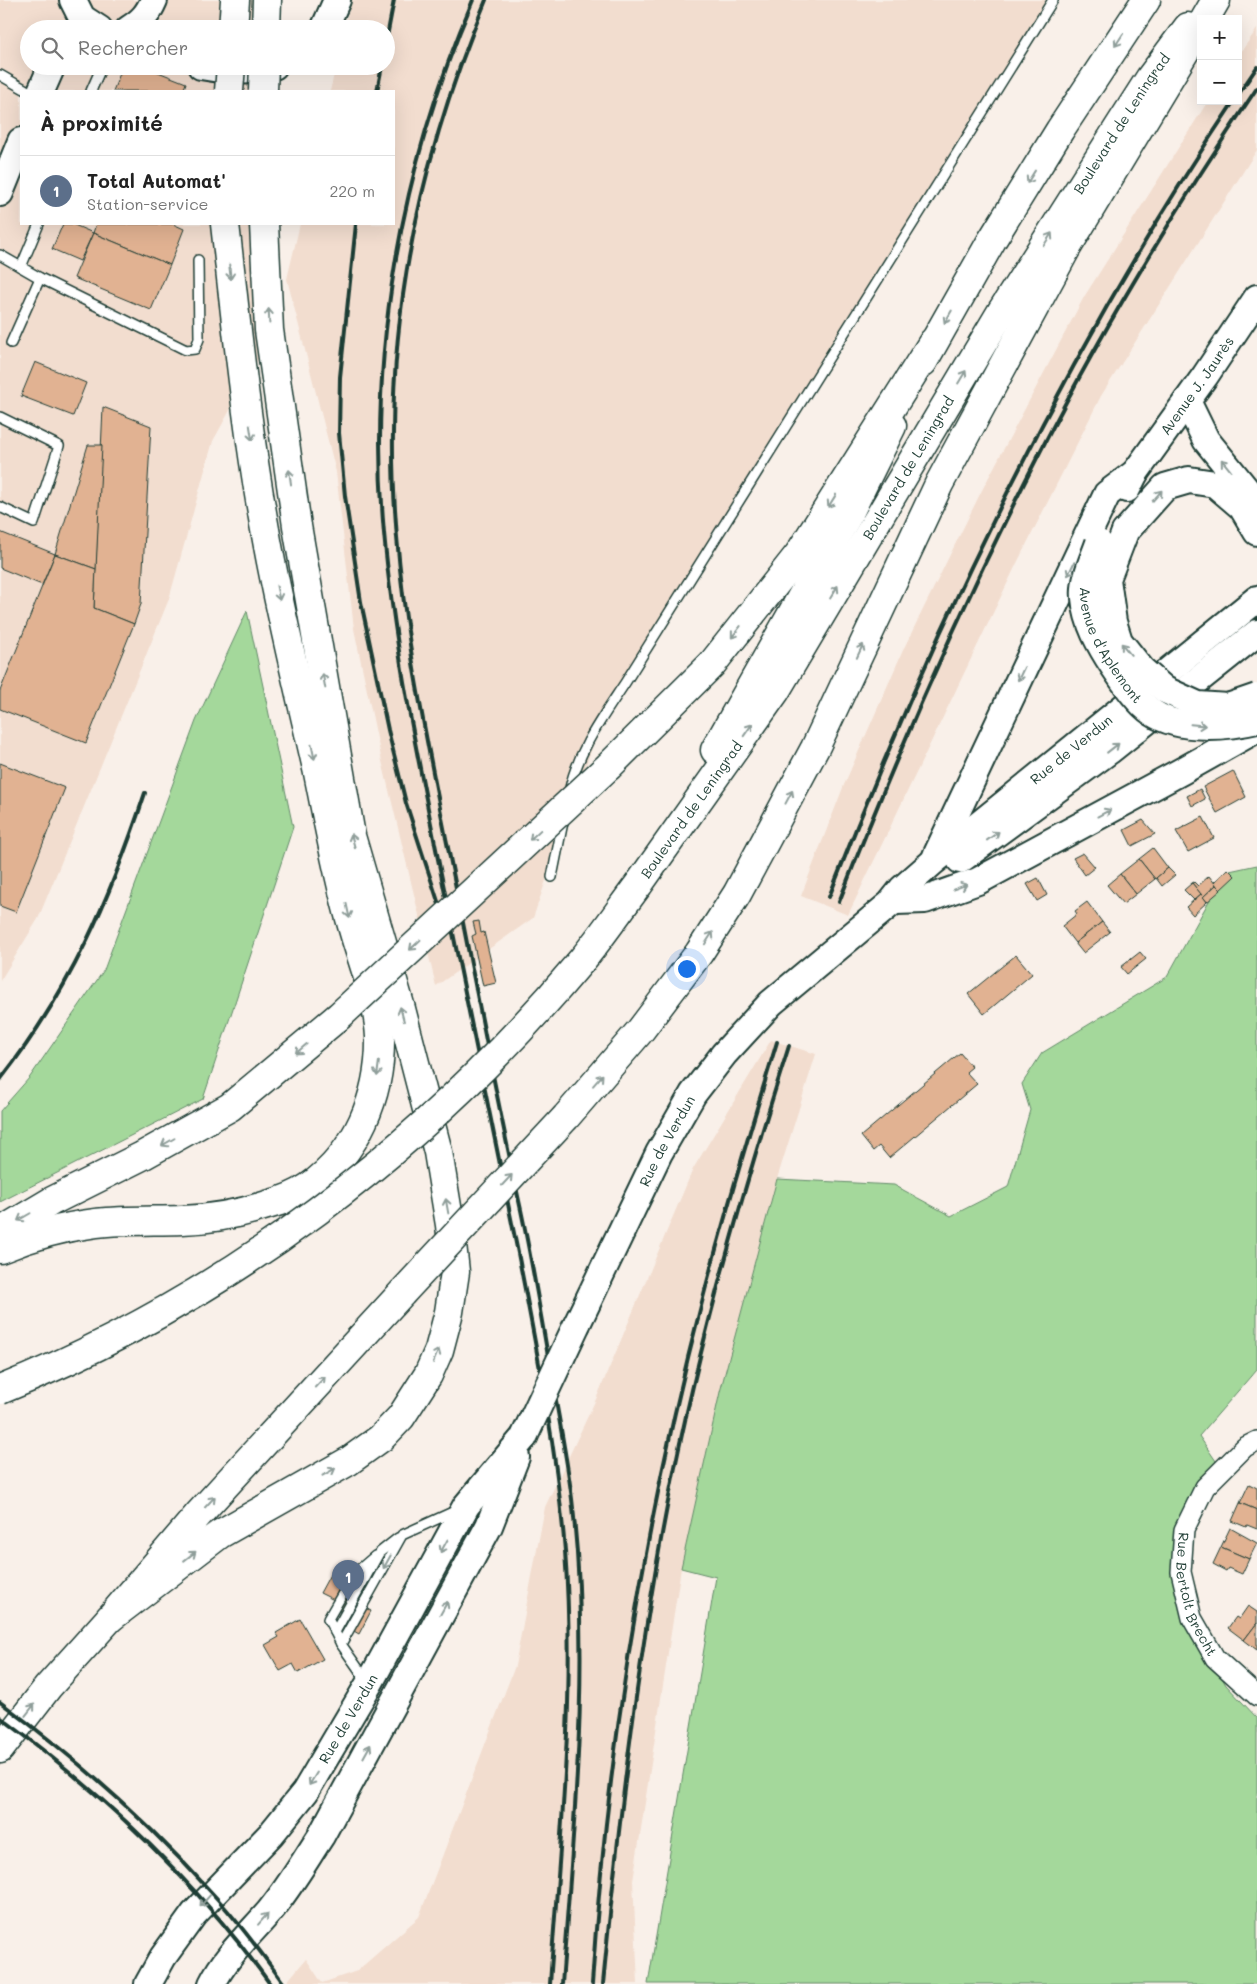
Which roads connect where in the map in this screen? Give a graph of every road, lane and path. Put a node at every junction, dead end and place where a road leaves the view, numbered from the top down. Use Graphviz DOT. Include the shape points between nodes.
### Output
graph roads {
  1 [pos="154,0"];
  2 [pos="235,0"];
  3 [pos="267,0"];
  4 [pos="337,0"];
  5 [pos="1053,0"];
  6 [pos="1146,0"];
  7 [pos="1207,0"];
  8 [pos="1216,0"];
  9 [pos="1207,15"];
  10 [pos="142,20"];
  11 [pos="234,20"];
  12 [pos="266,20"];
  13 [pos="328,20"];
  14 [pos="1197,32"];
  15 [pos="0,75"];
  16 [pos="48,75"];
  17 [pos="98,75"];
  18 [pos="230,75"];
  19 [pos="264,75"];
  20 [pos="26,90"];
  21 [pos="41,90"];
  22 [pos="91,90"];
  23 [pos="229,90"];
  24 [pos="263,90"];
  25 [pos="19,154"];
  26 [pos="0,193"];
  27 [pos="40,225"];
  28 [pos="225,225"];
  29 [pos="264,225"];
  30 [pos="0,256"];
  31 [pos="198,260"];
  32 [pos="20,267"];
  33 [pos="40,278"];
  34 [pos="1257,298"];
  35 [pos="933,342"];
  36 [pos="11,343"];
  37 [pos="1187,401"];
  38 [pos="0,417"];
  39 [pos="1135,473"];
  40 [pos="1257,503"];
  41 [pos="0,507"];
  42 [pos="1125,532"];
  43 [pos="1257,532"];
  44 [pos="1257,577"];
  45 [pos="1257,599"];
  46 [pos="1215,631"];
  47 [pos="1257,633"];
  48 [pos="1257,697"];
  49 [pos="1257,720"];
  50 [pos="1257,729"];
  51 [pos="934,861"];
  52 [pos="552,877"];
  53 [pos="638,884"];
  54 [pos="893,902"];
  55 [pos="0,1232"];
  56 [pos="0,1249"];
  57 [pos="0,1390"];
  58 [pos="524,1437"];
  59 [pos="1257,1441"];
  60 [pos="466,1506"];
  61 [pos="402,1535"];
  62 [pos="110,1618"];
  63 [pos="341,1644"];
  64 [pos="369,1684"];
  65 [pos="1257,1696"];
  66 [pos="0,1749"];
  67 [pos="148,1984"];
  68 [pos="212,1984"];
  1 -- 10 [label="main road"];
  2 -- 11 [label="main road"];
  3 -- 12 [label="main road"];
  4 -- 13 [label="main road"];
  5 -- 52 [label="lane" via="588,740 573,772"];
  6 -- 35 [label="main road, Boulevard de Leningrad, one-way" via="1060,130"];
  53 -- 7 [label="main road, Boulevard de Leningrad, one-way" via="775,692 1003,309 1150,78"];
  8 -- 9 [label="main road"];
  62 -- 14 [label="main road, one-way, bridge" via="197,1516 566,1117 640,1031 699,953 737,894 815,748 939,484 1066,249"];
  15 -- 20 [label="lane"];
  16 -- 21 [label="main road"];
  17 -- 22 [label="lane"];
  18 -- 23 [label="main road, bridge"];
  19 -- 24 [label="main road, bridge"];
  25 -- 26 [label="main road"];
  27 -- 32 [label="lane"];
  28 -- 56 [label="main road, one-way" via="242,371 268,546 350,919 376,1006 380,1037 370,1105 361,1127 336,1163 294,1196 219,1217 93,1223 57,1230"];
  62 -- 29 [label="main road, one-way" via="220,1534 349,1461 381,1438 401,1417 428,1375 439,1350 449,1312 455,1272 438,1152 352,836 297,526 269,330"];
  30 -- 32 [label="lane"];
  31 -- 33 [label="lane" via="199,339 195,349 186,350"];
  32 -- 33 [label="lane"];
  33 -- 36 [label="lane"];
  34 -- 37 [label="main road, Avenue J. Jaurès"];
  35 -- 53 [label="main road, Boulevard de Leningrad" via="849,513"];
  35 -- 55 [label="main road, one-way, bridge" via="799,554 712,664 609,766 338,1017 230,1107"];
  37 -- 39 [label="main road, Avenue J. Jaurès"];
  40 -- 37 [label="main road, one-way" via="1206,440"];
  38 -- 41 [label="lane" via="59,446 34,523"];
  39 -- 42 [label="main road"];
  39 -- 49 [label="main road, Avenue d'Aplemont, one-way, bridge" via="1099,543 1086,582 1084,597 1094,633 1131,690 1154,713 1180,724 1213,727"];
  39 -- 51 [label="main road, one-way" via="1107,494"];
  42 -- 43 [label="main road, one-way" via="1165,487 1190,480 1215,484 1242,507"];
  48 -- 42 [label="main road, Avenue d'Aplemont, one-way, bridge" via="1228,707 1198,705 1165,690 1142,670 1119,641 1107,579"];
  44 -- 46 [label="main road" via="1242,601"];
  45 -- 46 [label="main road, Rue de Verdun"];
  46 -- 51 [label="main road, Rue de Verdun"];
  54 -- 47 [label="main road, Rue de Verdun, one-way" via="931,881 1059,789"];
  54 -- 50 [label="main road, one-way" via="925,900 978,881"];
  51 -- 54 [label="main road, Rue de Verdun" via="902,889"];
  53 -- 57 [label="main road, bridge" via="583,959 524,1025 480,1072 376,1165 252,1258 176,1305 108,1342"];
  54 -- 58 [label="main road, Rue de Verdun, bridge" via="771,1003 692,1094 659,1153"];
  58 -- 60 [label="main road, Rue de Verdun"];
  68 -- 58 [label="main road, Rue de Verdun, one-way" via="230,1956 292,1882 321,1836 489,1526"];
  59 -- 65 [label="street, Rue Bertolt Brecht" via="1244,1446 1205,1486 1184,1530 1181,1572 1192,1618 1215,1658"];
  60 -- 61 [label="lane"];
  60 -- 64 [label="main road, Rue de Verdun, one-way"];
  61 -- 63 [label="lane, one-way"];
  61 -- 63 [label="lane" via="354,1574 328,1619"];
  66 -- 62 [label="main road, one-way" via="48,1686"];
  63 -- 64 [label="lane"];
  64 -- 67 [label="main road, Rue de Verdun, one-way" via="305,1792 271,1834 194,1914"];
}
